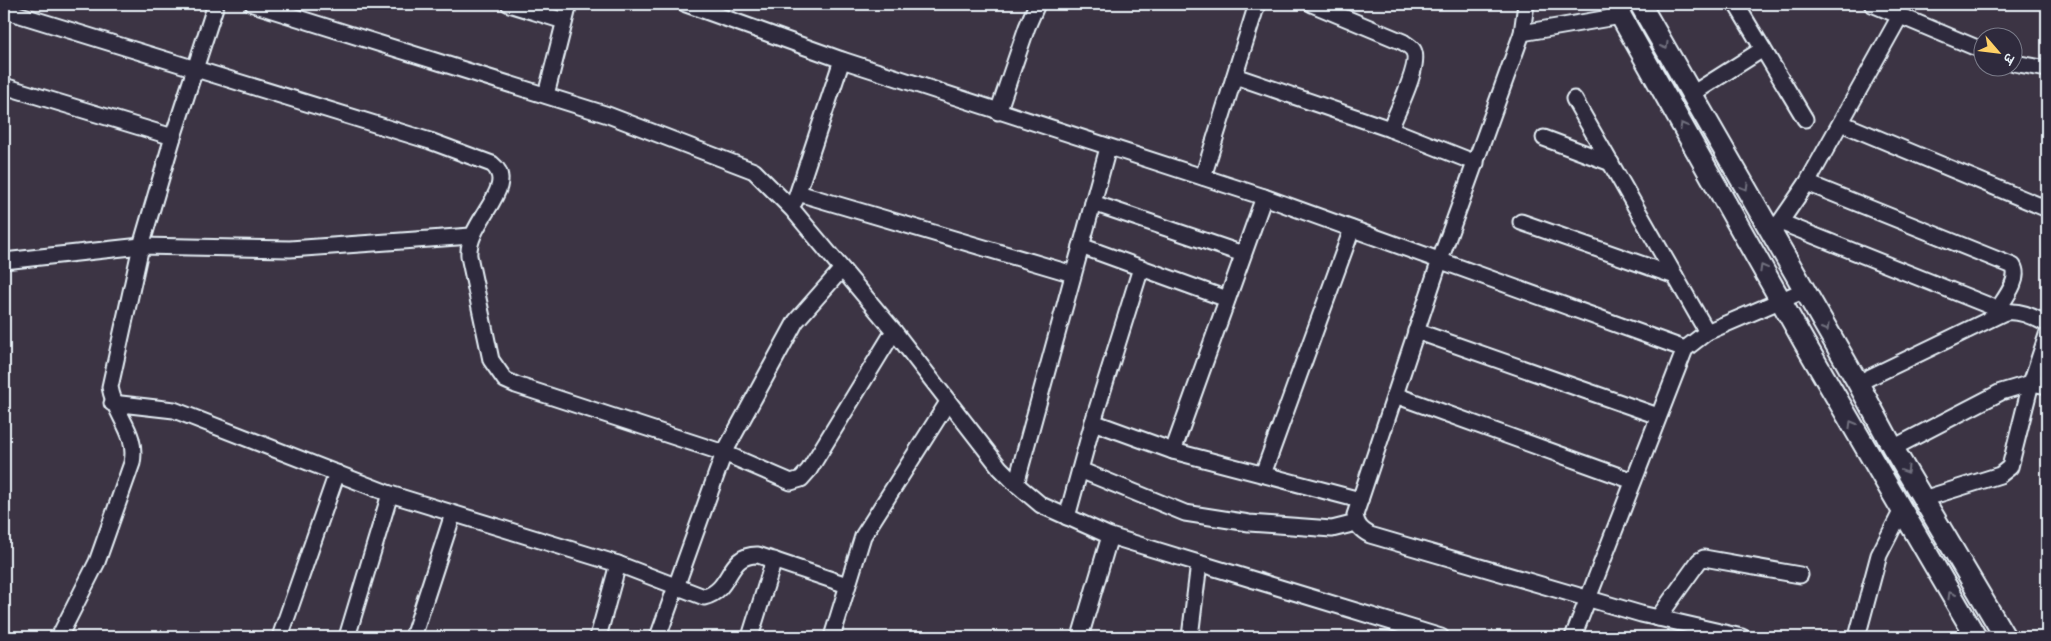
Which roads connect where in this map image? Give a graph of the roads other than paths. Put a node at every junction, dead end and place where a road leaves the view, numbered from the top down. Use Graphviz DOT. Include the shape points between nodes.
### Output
graph roads {
  1 [pos="216,4"];
  2 [pos="253,4"];
  3 [pos="509,4"];
  4 [pos="569,4"];
  5 [pos="686,4"];
  6 [pos="1037,4"];
  7 [pos="1257,4"];
  8 [pos="1312,4"];
  9 [pos="1526,4"];
  10 [pos="1640,4"];
  11 [pos="1736,4"];
  12 [pos="1872,4"];
  13 [pos="4,10"];
  14 [pos="1617,10"];
  15 [pos="1900,16"];
  16 [pos="564,21"];
  17 [pos="1522,33"];
  18 [pos="1974,47"];
  19 [pos="1763,49"];
  20 [pos="842,60"];
  21 [pos="2024,65"];
  22 [pos="194,68"];
  23 [pos="2047,69"];
  24 [pos="1235,76"];
  25 [pos="4,86"];
  26 [pos="1692,94"];
  27 [pos="546,95"];
  28 [pos="1574,99"];
  29 [pos="998,112"];
  30 [pos="1806,119"];
  31 [pos="1841,123"];
  32 [pos="1390,129"];
  33 [pos="173,137"];
  34 [pos="1544,138"];
  35 [pos="1108,148"];
  36 [pos="1476,163"];
  37 [pos="1611,163"];
  38 [pos="1203,177"];
  39 [pos="1806,183"];
  40 [pos="798,193"];
  41 [pos="1264,197"];
  42 [pos="1093,203"];
  43 [pos="2045,208"];
  44 [pos="792,209"];
  45 [pos="1521,222"];
  46 [pos="1776,228"];
  47 [pos="1352,229"];
  48 [pos="471,236"];
  49 [pos="141,246"];
  50 [pos="1081,246"];
  51 [pos="1243,254"];
  52 [pos="1440,260"];
  53 [pos="4,261"];
  54 [pos="1141,268"];
  55 [pos="841,270"];
  56 [pos="1073,274"];
  57 [pos="1675,276"];
  58 [pos="1805,290"];
  59 [pos="1227,299"];
  60 [pos="1781,300"];
  61 [pos="2001,311"];
  62 [pos="2047,324"];
  63 [pos="894,331"];
  64 [pos="1416,331"];
  65 [pos="1707,332"];
  66 [pos="2047,335"];
  67 [pos="1685,349"];
  68 [pos="1858,383"];
  69 [pos="2031,384"];
  70 [pos="2047,386"];
  71 [pos="1395,395"];
  72 [pos="948,402"];
  73 [pos="112,403"];
  74 [pos="1658,416"];
  75 [pos="1093,422"];
  76 [pos="1893,448"];
  77 [pos="1172,452"];
  78 [pos="724,453"];
  79 [pos="1080,470"];
  80 [pos="337,474"];
  81 [pos="1263,474"];
  82 [pos="1633,480"];
  83 [pos="1016,484"];
  84 [pos="390,494"];
  85 [pos="1923,499"];
  86 [pos="1360,500"];
  87 [pos="1902,510"];
  88 [pos="453,514"];
  89 [pos="1067,517"];
  90 [pos="1356,523"];
  91 [pos="1110,536"];
  92 [pos="774,560"];
  93 [pos="1199,563"];
  94 [pos="618,564"];
  95 [pos="1800,575"];
  96 [pos="676,585"];
  97 [pos="848,585"];
  98 [pos="1587,599"];
  99 [pos="1658,618"];
  100 [pos="59,637"];
  101 [pos="280,637"];
  102 [pos="347,637"];
  103 [pos="413,637"];
  104 [pos="598,637"];
  105 [pos="658,637"];
  106 [pos="750,637"];
  107 [pos="832,637"];
  108 [pos="1080,637"];
  109 [pos="1190,637"];
  110 [pos="1441,637"];
  111 [pos="1573,637"];
  112 [pos="1742,637"];
  113 [pos="1857,637"];
  114 [pos="1976,637"];
  115 [pos="2005,637"];
  1 -- 22 [label="street"];
  2 -- 27 [label="street"];
  3 -- 16 [label="street"];
  4 -- 16 [label="street"];
  5 -- 20 [label="street"];
  6 -- 29 [label="street"];
  7 -- 24 [label="street"];
  8 -- 32 [label="street" via="1403,42 1413,50 1416,60"];
  9 -- 17 [label="street"];
  10 -- 26 [label="main road, one-way"];
  11 -- 19 [label="street"];
  12 -- 15 [label="street"];
  13 -- 22 [label="street"];
  14 -- 17 [label="street"];
  60 -- 14 [label="main road, one-way"];
  15 -- 18 [label="street"];
  15 -- 31 [label="street"];
  16 -- 27 [label="street"];
  17 -- 36 [label="street"];
  19 -- 26 [label="street"];
  19 -- 30 [label="street"];
  20 -- 29 [label="street"];
  20 -- 40 [label="street"];
  21 -- 23 [label="street"];
  22 -- 33 [label="street"];
  22 -- 48 [label="street" via="430,141 492,164 500,170 500,188"];
  24 -- 32 [label="street"];
  24 -- 38 [label="street"];
  25 -- 33 [label="street"];
  26 -- 46 [label="main road, one-way"];
  27 -- 44 [label="street" via="742,165 765,180"];
  28 -- 37 [label="street"];
  29 -- 35 [label="street"];
  31 -- 39 [label="street"];
  31 -- 43 [label="street"];
  32 -- 36 [label="street"];
  33 -- 49 [label="street"];
  34 -- 37 [label="street"];
  35 -- 38 [label="street"];
  35 -- 42 [label="street"];
  36 -- 52 [label="street"];
  37 -- 57 [label="street"];
  38 -- 41 [label="street"];
  39 -- 46 [label="street"];
  39 -- 61 [label="street" via="2013,266 2015,279"];
  40 -- 44 [label="street"];
  40 -- 56 [label="street"];
  41 -- 47 [label="street"];
  41 -- 51 [label="street"];
  42 -- 50 [label="street"];
  42 -- 51 [label="street"];
  44 -- 55 [label="street"];
  45 -- 57 [label="street"];
  46 -- 58 [label="main road"];
  46 -- 61 [label="street"];
  47 -- 52 [label="street"];
  47 -- 81 [label="street"];
  48 -- 49 [label="street" via="290,249"];
  48 -- 78 [label="street" via="469,256 491,360 505,380"];
  49 -- 53 [label="street"];
  49 -- 73 [label="street" via="110,388"];
  50 -- 54 [label="street"];
  50 -- 56 [label="street"];
  51 -- 59 [label="street"];
  52 -- 64 [label="street"];
  52 -- 67 [label="street"];
  54 -- 59 [label="street"];
  54 -- 75 [label="street"];
  55 -- 63 [label="street"];
  55 -- 78 [label="street" via="796,321"];
  56 -- 83 [label="street"];
  57 -- 65 [label="street"];
  58 -- 60 [label="street"];
  58 -- 68 [label="main road, one-way"];
  59 -- 77 [label="street"];
  60 -- 65 [label="street"];
  87 -- 60 [label="main road, one-way"];
  61 -- 62 [label="street" via="2024,313"];
  61 -- 68 [label="street"];
  63 -- 72 [label="street"];
  63 -- 78 [label="street" via="801,479 791,482 781,479"];
  64 -- 71 [label="street"];
  64 -- 74 [label="street"];
  65 -- 67 [label="street"];
  66 -- 69 [label="street"];
  67 -- 74 [label="street"];
  68 -- 76 [label="main road"];
  69 -- 70 [label="street"];
  69 -- 76 [label="street" via="2001,392"];
  69 -- 85 [label="street" via="2010,467 2000,475"];
  71 -- 82 [label="street"];
  71 -- 86 [label="street"];
  72 -- 83 [label="street"];
  72 -- 97 [label="street" via="871,521 858,548"];
  73 -- 80 [label="street" via="174,410"];
  73 -- 100 [label="street" via="131,434 135,449 132,463 97,562"];
  74 -- 82 [label="street"];
  75 -- 77 [label="street"];
  75 -- 79 [label="street"];
  76 -- 85 [label="main road, one-way"];
  77 -- 81 [label="street"];
  78 -- 96 [label="street"];
  79 -- 89 [label="street"];
  79 -- 90 [label="street" via="1185,513 1249,523 1332,529"];
  80 -- 84 [label="street"];
  80 -- 101 [label="street"];
  81 -- 86 [label="street"];
  82 -- 98 [label="street"];
  83 -- 89 [label="street" via="1042,505"];
  84 -- 88 [label="street"];
  84 -- 102 [label="street"];
  85 -- 115 [label="main road"];
  86 -- 90 [label="street"];
  87 -- 113 [label="street" via="1879,555"];
  114 -- 87 [label="main road, one-way"];
  88 -- 94 [label="street"];
  88 -- 103 [label="street"];
  89 -- 91 [label="street"];
  90 -- 98 [label="street" via="1370,535"];
  91 -- 93 [label="street"];
  91 -- 108 [label="street"];
  92 -- 96 [label="street" via="747,554 736,563 715,595 704,597"];
  92 -- 97 [label="street"];
  92 -- 106 [label="street"];
  93 -- 109 [label="street"];
  93 -- 110 [label="street"];
  94 -- 96 [label="street"];
  94 -- 104 [label="street"];
  95 -- 99 [label="street" via="1704,558"];
  96 -- 105 [label="street"];
  97 -- 107 [label="street"];
  98 -- 99 [label="street"];
  98 -- 111 [label="street"];
  99 -- 112 [label="street"];
}
